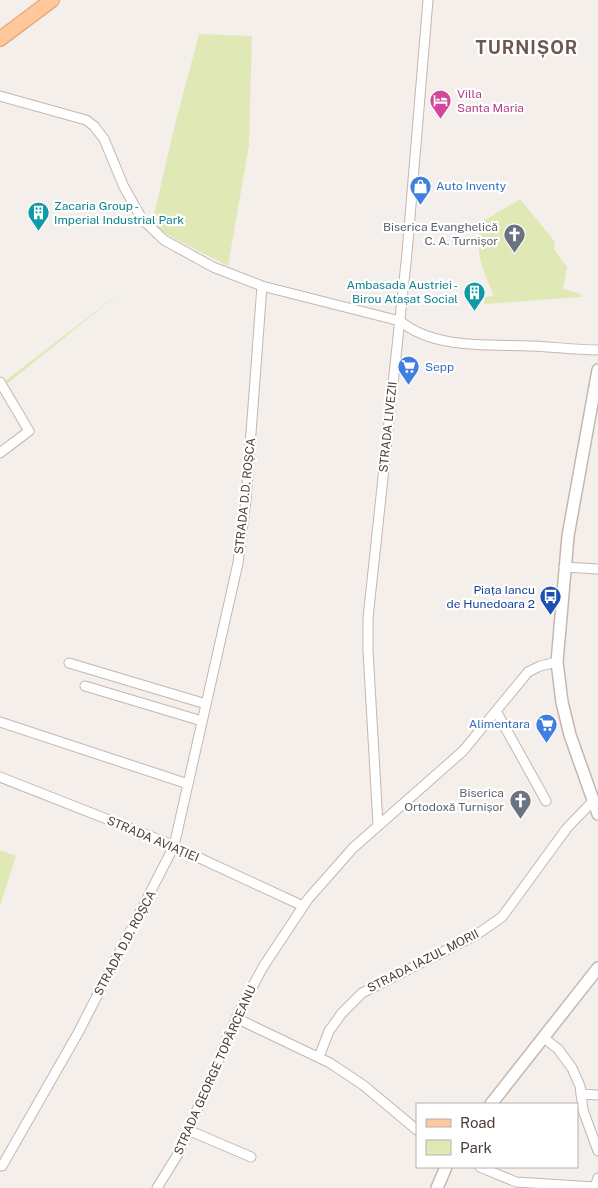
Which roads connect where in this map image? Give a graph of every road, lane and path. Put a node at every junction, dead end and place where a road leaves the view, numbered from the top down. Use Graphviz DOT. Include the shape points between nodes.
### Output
graph roads {
  1 [pos="52,0"];
  2 [pos="428,0"];
  3 [pos="0,39"];
  4 [pos="0,96"];
  5 [pos="262,286"];
  6 [pos="400,321"];
  7 [pos="598,350"];
  8 [pos="598,370"];
  9 [pos="0,382"];
  10 [pos="0,453"];
  11 [pos="564,567"];
  12 [pos="598,569"];
  13 [pos="557,662"];
  14 [pos="69,663"];
  15 [pos="85,686"];
  16 [pos="206,704"];
  17 [pos="496,711"];
  18 [pos="202,721"];
  19 [pos="0,722"];
  20 [pos="0,777"];
  21 [pos="188,784"];
  22 [pos="595,796"];
  23 [pos="546,801"];
  24 [pos="598,814"];
  25 [pos="378,826"];
  26 [pos="174,846"];
  27 [pos="303,906"];
  28 [pos="598,968"];
  29 [pos="236,1018"];
  30 [pos="544,1038"];
  31 [pos="319,1058"];
  32 [pos="581,1094"];
  33 [pos="598,1095"];
  34 [pos="492,1103"];
  35 [pos="416,1129"];
  36 [pos="188,1130"];
  37 [pos="598,1151"];
  38 [pos="251,1157"];
  39 [pos="2,1166"];
  40 [pos="446,1168"];
  41 [pos="482,1168"];
  42 [pos="596,1185"];
  43 [pos="158,1188"];
  44 [pos="437,1188"];
  1 -- 3 [label="main road"];
  2 -- 6 [label="street, STRADA LIVEZII"];
  4 -- 5 [label="street" via="89,121 104,139 124,187 148,226 164,240 213,267"];
  5 -- 6 [label="street"];
  5 -- 16 [label="street, STRADA D.D. ROȘCA" via="246,500 238,563"];
  6 -- 7 [label="street" via="421,335 471,344"];
  6 -- 25 [label="street, STRADA LIVEZII" via="368,618"];
  8 -- 11 [label="street"];
  9 -- 10 [label="street" via="29,430"];
  11 -- 12 [label="street"];
  11 -- 13 [label="street"];
  13 -- 17 [label="street, STRADA GEORGE TOPÂRCEANU" via="528,672"];
  13 -- 22 [label="street" via="566,715 586,782"];
  14 -- 16 [label="street"];
  15 -- 18 [label="street"];
  16 -- 18 [label="street, STRADA D.D. ROȘCA"];
  17 -- 23 [label="street"];
  17 -- 25 [label="street, STRADA GEORGE TOPÂRCEANU" via="463,750"];
  18 -- 21 [label="street, STRADA D.D. ROȘCA"];
  19 -- 21 [label="street"];
  20 -- 26 [label="street, STRADA AVIAȚIEI"];
  21 -- 26 [label="street, STRADA D.D. ROȘCA"];
  22 -- 24 [label="street"];
  22 -- 31 [label="street, STRADA IAZUL MORII" via="567,828 502,917 476,935 362,993 342,1012 329,1031"];
  25 -- 27 [label="street, STRADA GEORGE TOPÂRCEANU" via="353,848"];
  26 -- 27 [label="street, STRADA AVIAȚIEI"];
  26 -- 39 [label="street, STRADA D.D. ROȘCA" via="78,1033"];
  27 -- 29 [label="street, STRADA GEORGE TOPÂRCEANU" via="263,967"];
  28 -- 30 [label="street"];
  29 -- 31 [label="street"];
  29 -- 36 [label="street, STRADA GEORGE TOPÂRCEANU"];
  30 -- 32 [label="street" via="566,1058 578,1080"];
  30 -- 34 [label="street"];
  31 -- 35 [label="street" via="363,1085"];
  32 -- 33 [label="street"];
  32 -- 37 [label="street" via="583,1110"];
  36 -- 38 [label="street"];
  36 -- 43 [label="street, STRADA GEORGE TOPÂRCEANU"];
  40 -- 44 [label="street"];
  41 -- 42 [label="street" via="516,1182"];
}
